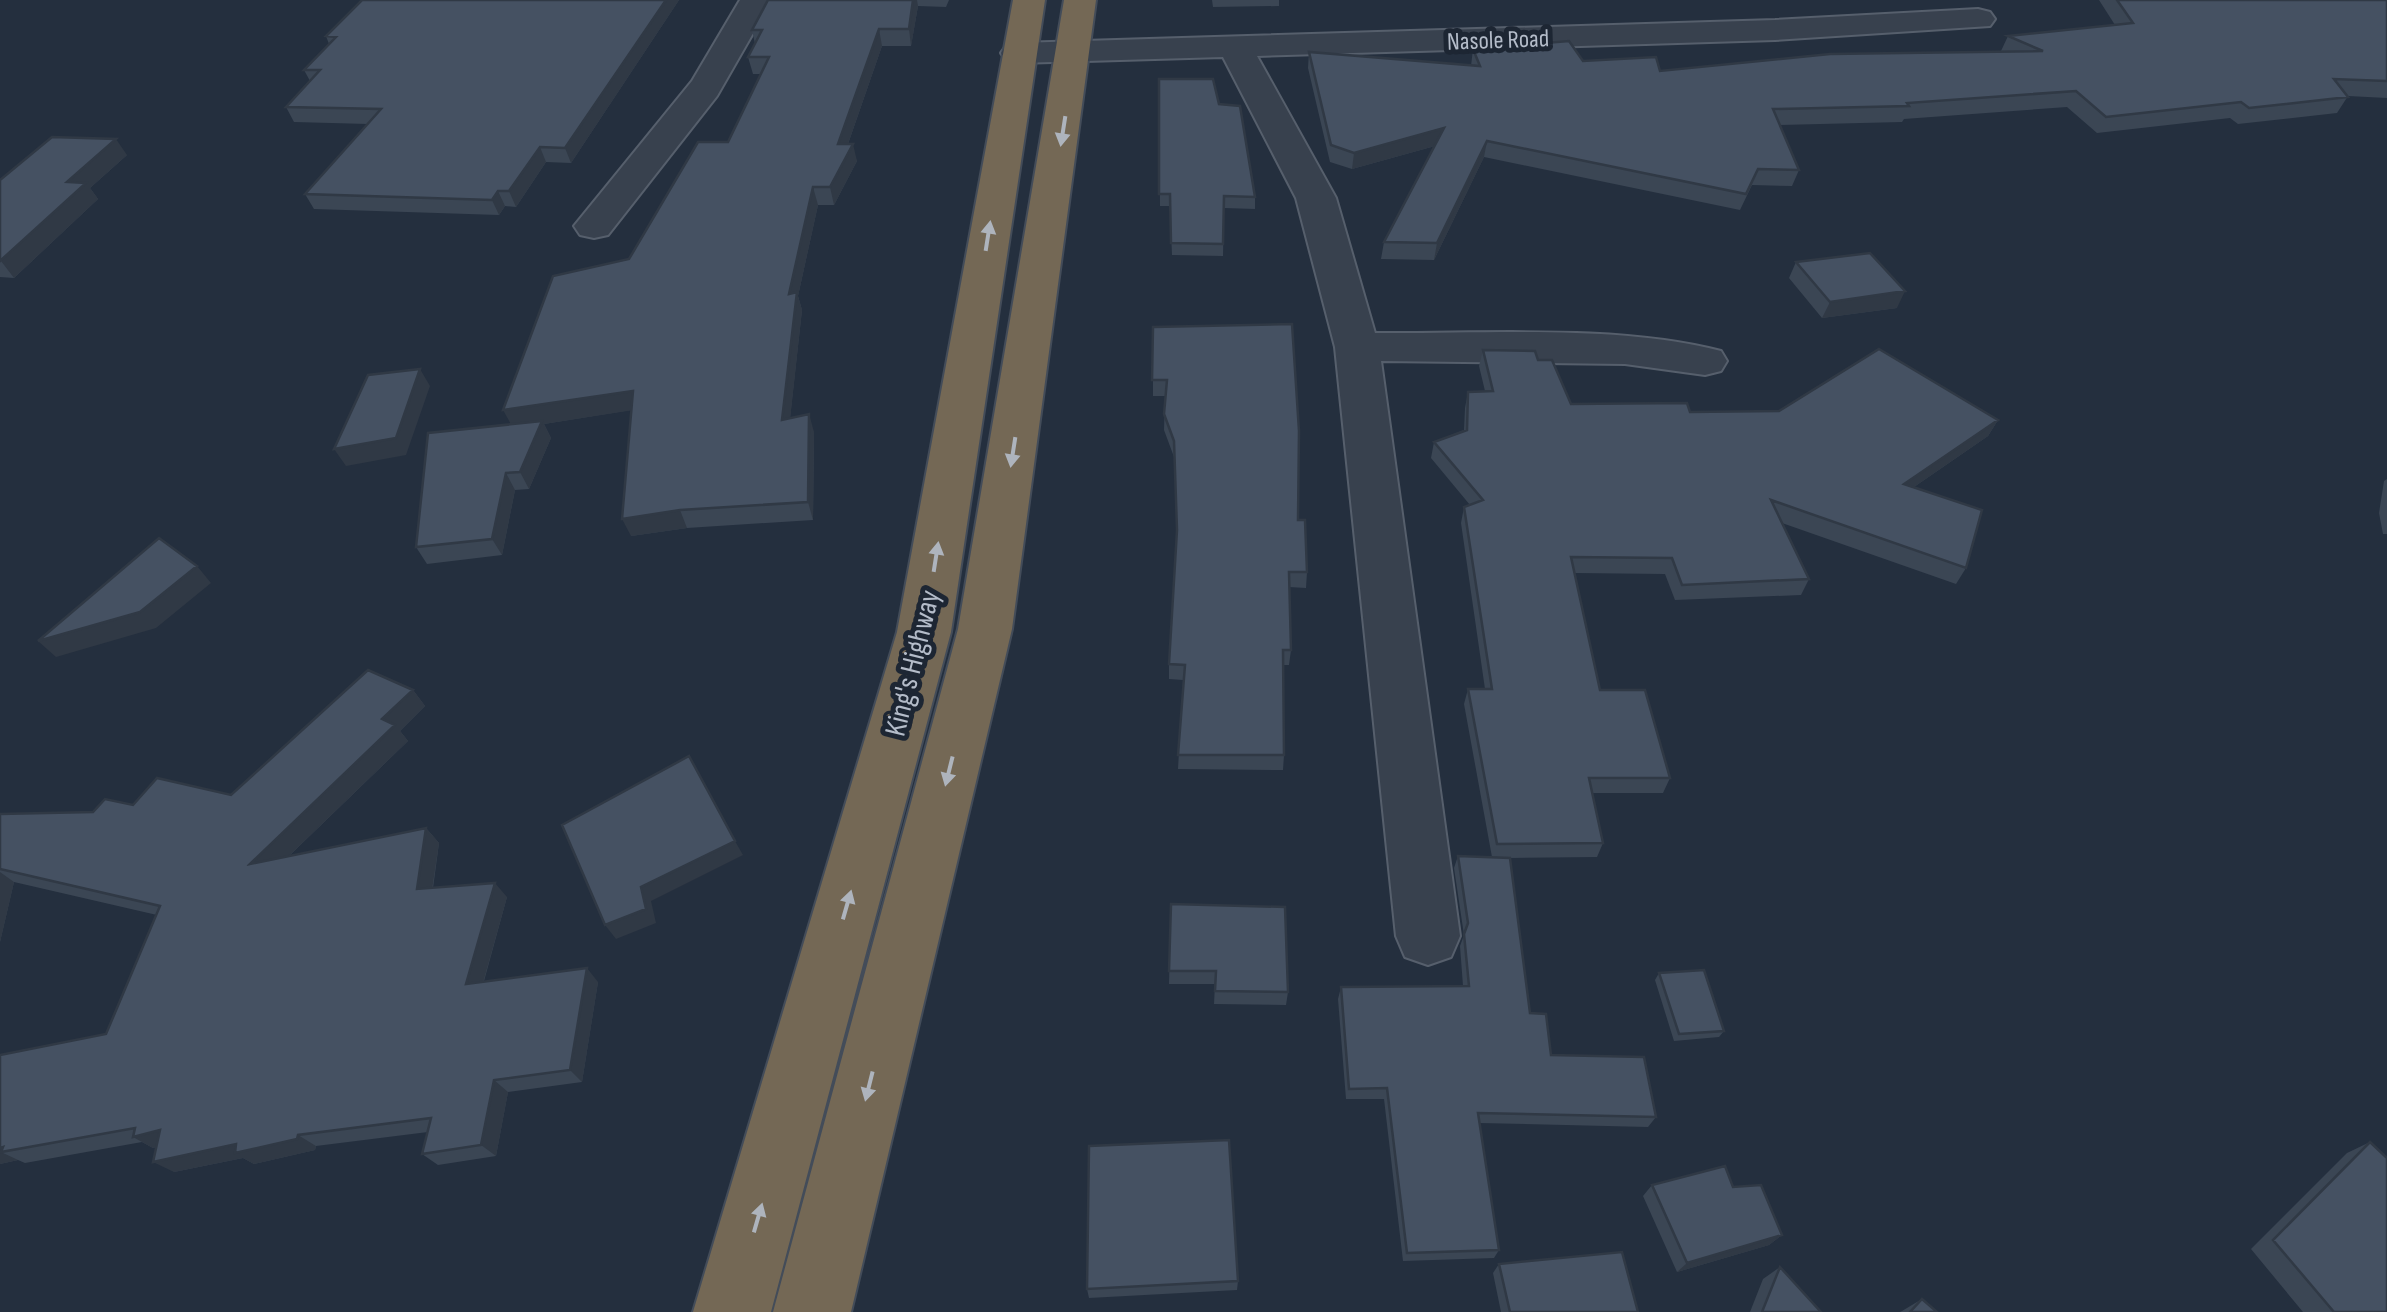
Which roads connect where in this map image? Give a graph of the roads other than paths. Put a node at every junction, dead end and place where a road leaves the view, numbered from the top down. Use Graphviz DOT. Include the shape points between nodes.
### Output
graph roads {
  1 [pos="1029,0"];
  2 [pos="751,12"];
  3 [pos="1771,15"];
  4 [pos="1978,19"];
  5 [pos="1078,26"];
  6 [pos="1234,46"];
  7 [pos="1018,53"];
  8 [pos="594,226"];
  9 [pos="1356,347"];
  10 [pos="1705,361"];
  11 [pos="1428,936"];
  12 [pos="732,1312"];
  13 [pos="812,1312"];
  1 -- 7 [label="highway, King's Highway"];
  2 -- 8 [label="street" via="686,110"];
  3 -- 4 [label="street, Nasole Road"];
  3 -- 6 [label="street, Nasole Road" via="1347,29"];
  5 -- 6 [label="street, Nasole Road"];
  5 -- 7 [label="street, Nasole Road"];
  5 -- 13 [label="highway, King's Highway, one-way" via="985,629"];
  6 -- 9 [label="street" via="1316,198"];
  12 -- 7 [label="highway, King's Highway, one-way" via="924,632"];
  9 -- 10 [label="street" via="1625,350"];
  9 -- 11 [label="street"];
}
